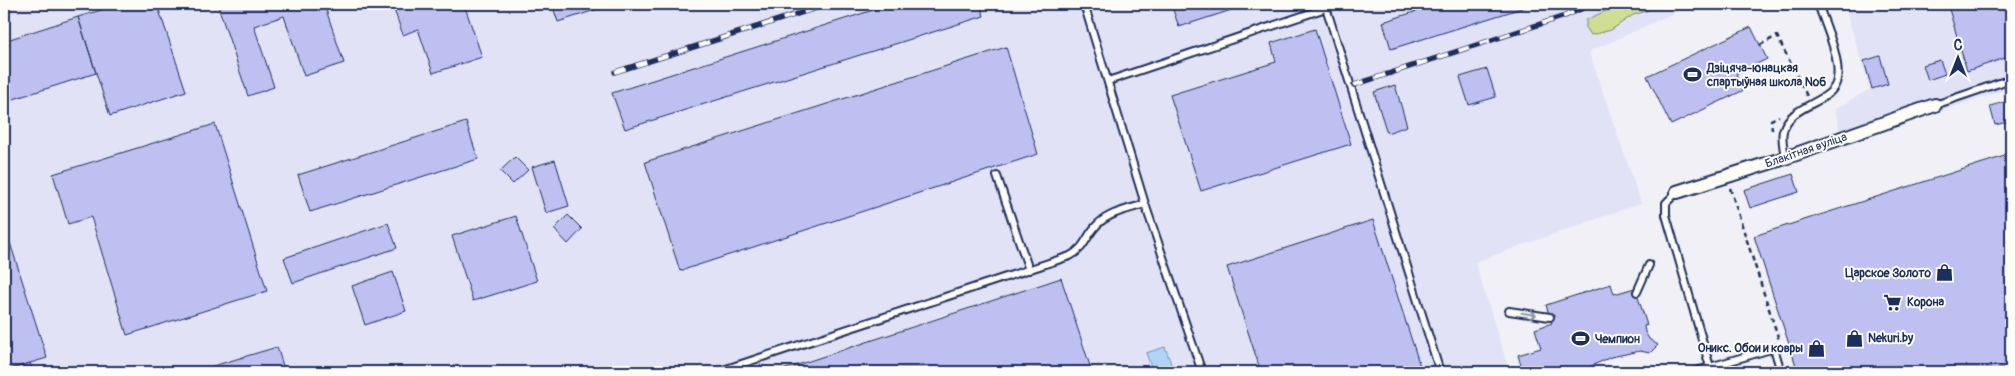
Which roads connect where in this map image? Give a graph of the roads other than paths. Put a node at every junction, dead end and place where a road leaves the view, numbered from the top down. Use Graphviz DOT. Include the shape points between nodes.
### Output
graph roads {
  1 [pos="1084,4"];
  2 [pos="1818,4"];
  3 [pos="1325,6"];
  4 [pos="2011,79"];
  5 [pos="1108,81"];
  6 [pos="1935,105"];
  7 [pos="1785,158"];
  8 [pos="997,176"];
  9 [pos="1677,192"];
  10 [pos="1145,204"];
  11 [pos="1649,265"];
  12 [pos="1029,270"];
  13 [pos="1637,292"];
  14 [pos="1509,311"];
  15 [pos="1550,317"];
  16 [pos="1710,367"];
  17 [pos="717,372"];
  18 [pos="1202,372"];
  19 [pos="1440,372"];
  20 [pos="1693,372"];
  21 [pos="1781,372"];
  1 -- 5 [label="lane"];
  2 -- 7 [label="lane" via="1837,66 1837,81 1831,92 1790,117 1783,131"];
  3 -- 5 [label="lane"];
  3 -- 19 [label="lane"];
  4 -- 6 [label="lane"];
  5 -- 10 [label="lane"];
  6 -- 7 [label="street, Блакітная вуліца"];
  7 -- 9 [label="street, Блакітная вуліца"];
  8 -- 12 [label="lane"];
  9 -- 16 [label="lane" via="1666,203 1666,215"];
  10 -- 12 [label="lane" via="1106,218 1093,229 1087,242 1076,253"];
  10 -- 18 [label="lane"];
  11 -- 13 [label="lane"];
  12 -- 17 [label="lane"];
  14 -- 15 [label="lane, one-way"];
  16 -- 20 [label="lane"];
  16 -- 21 [label="lane" via="1774,348"];
}
